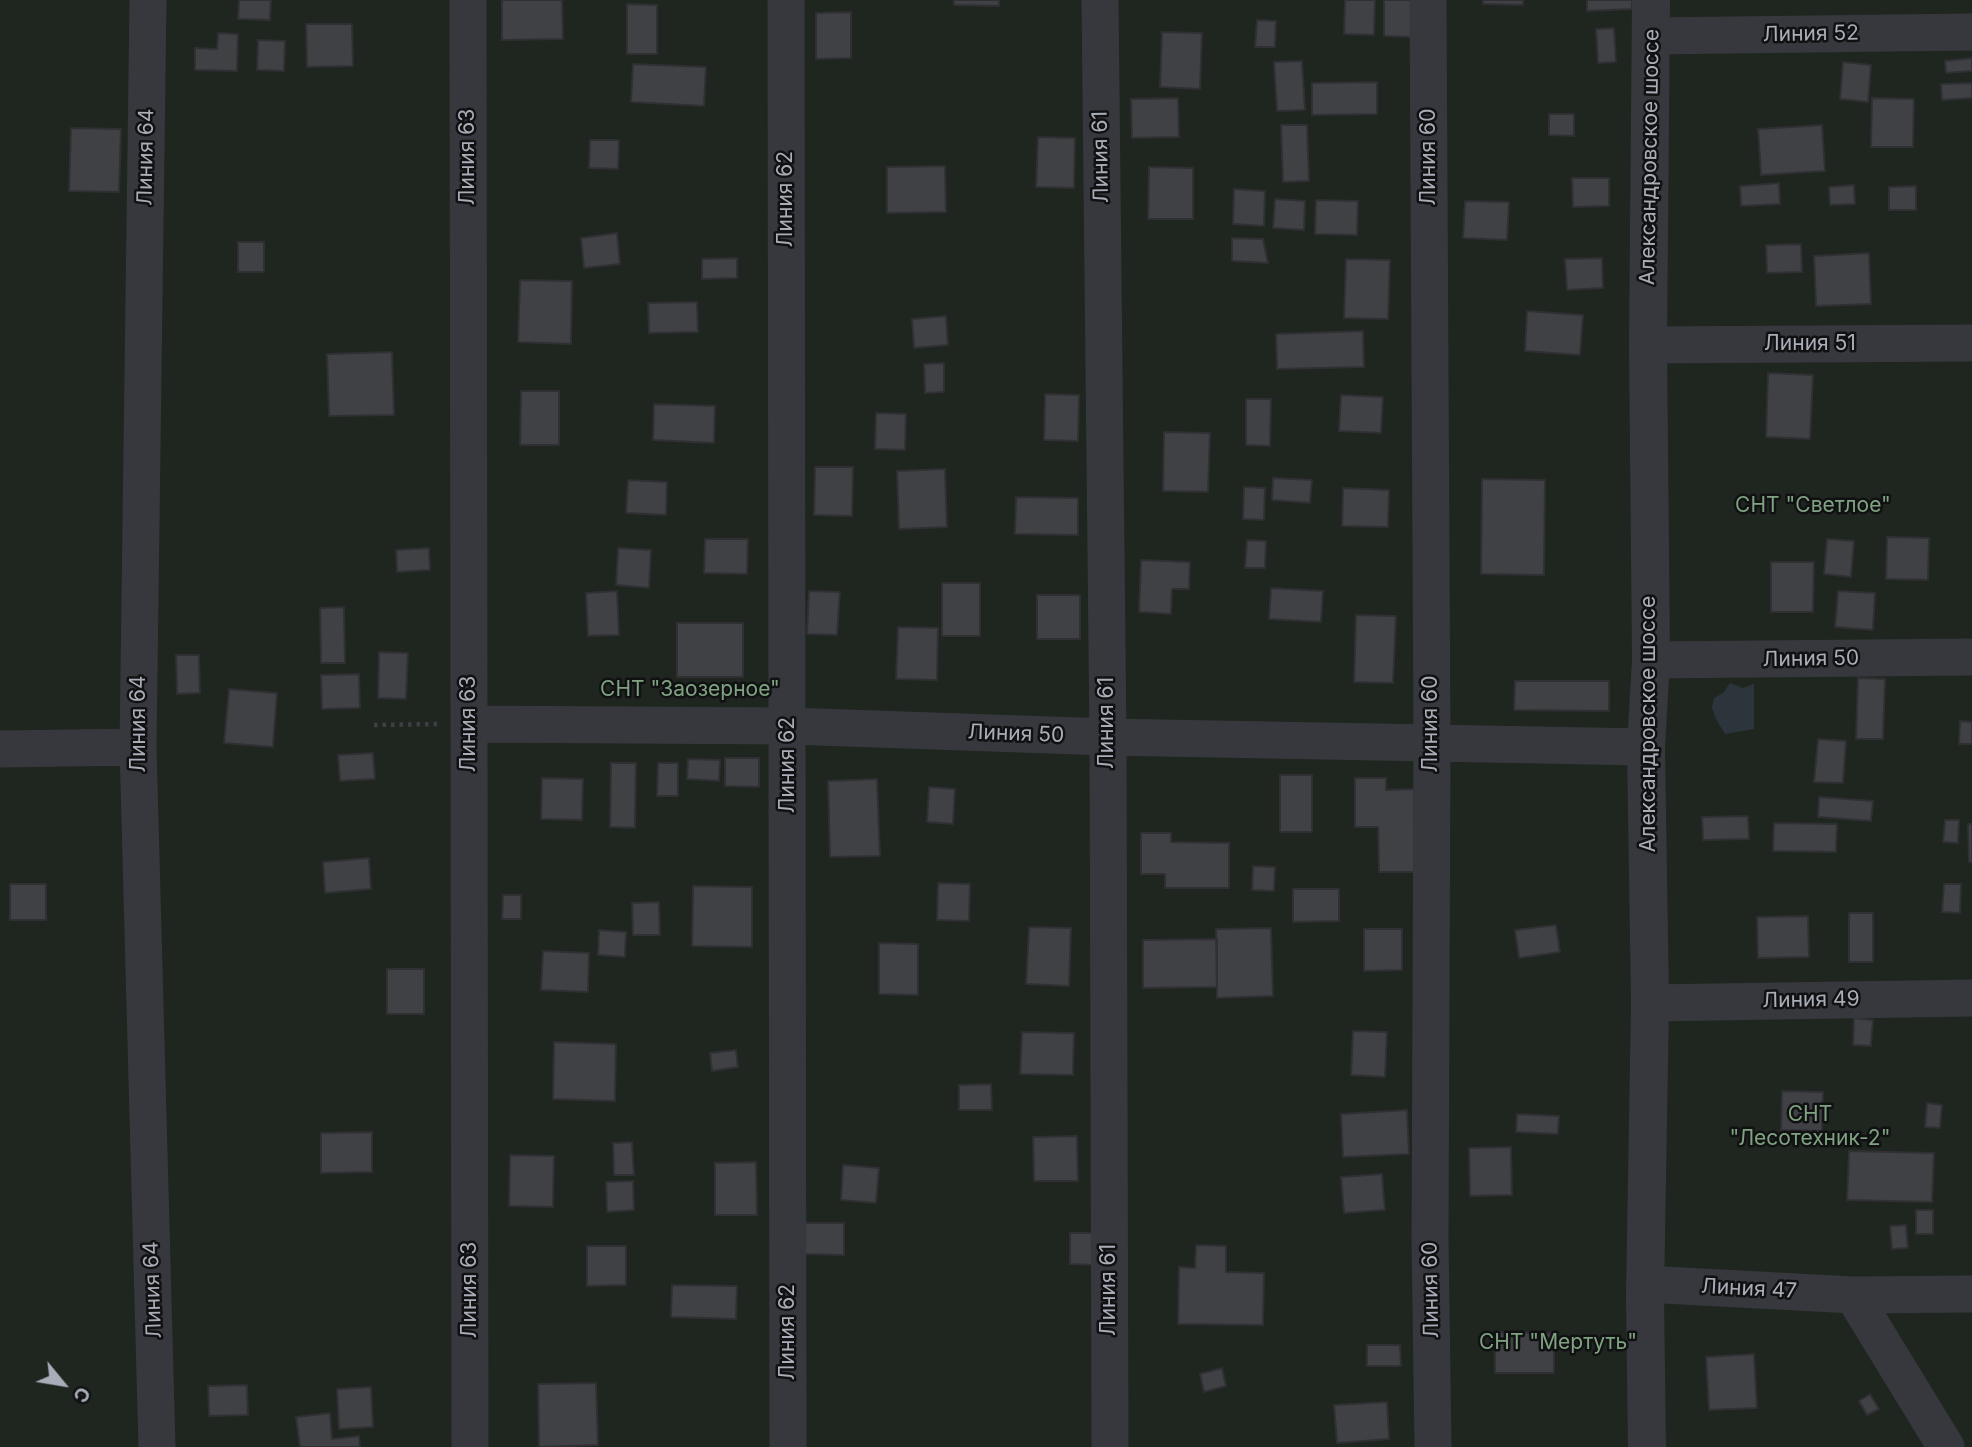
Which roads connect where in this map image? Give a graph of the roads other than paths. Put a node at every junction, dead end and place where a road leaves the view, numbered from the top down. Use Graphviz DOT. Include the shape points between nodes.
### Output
graph roads {
  1 [pos="148,0"];
  2 [pos="468,0"];
  3 [pos="786,0"];
  4 [pos="1100,0"];
  5 [pos="1428,0"];
  6 [pos="1651,18"];
  7 [pos="1972,32"];
  8 [pos="1972,343"];
  9 [pos="1648,345"];
  10 [pos="1972,657"];
  11 [pos="1651,660"];
  12 [pos="469,724"];
  13 [pos="788,726"];
  14 [pos="1108,737"];
  15 [pos="1432,741"];
  16 [pos="138,747"];
  17 [pos="1646,747"];
  18 [pos="0,749"];
  19 [pos="1972,998"];
  20 [pos="1650,1003"];
  21 [pos="1645,1284"];
  22 [pos="1972,1294"];
  23 [pos="1853,1295"];
  24 [pos="157,1447"];
  25 [pos="470,1447"];
  26 [pos="788,1447"];
  27 [pos="1110,1447"];
  28 [pos="1433,1447"];
  29 [pos="1647,1447"];
  30 [pos="1946,1447"];
  1 -- 16 [label="street, Линия 64"];
  2 -- 12 [label="street, Линия 63"];
  3 -- 13 [label="street, Линия 62"];
  4 -- 14 [label="street, Линия 61"];
  5 -- 15 [label="street, Линия 60"];
  6 -- 7 [label="street, Линия 52"];
  6 -- 9 [label="street, Александровское шоссе"];
  8 -- 9 [label="street, Линия 51"];
  9 -- 11 [label="street, Александровское шоссе"];
  10 -- 11 [label="street, Линия 50"];
  11 -- 17 [label="street, Александровское шоссе"];
  12 -- 13 [label="street, Линия 50"];
  12 -- 25 [label="street, Линия 63"];
  13 -- 14 [label="street, Линия 50"];
  13 -- 26 [label="street, Линия 62"];
  14 -- 15 [label="street, Линия 50"];
  14 -- 27 [label="street, Линия 61"];
  15 -- 17 [label="street, Линия 50"];
  15 -- 28 [label="street, Линия 60"];
  16 -- 18 [label="street"];
  16 -- 24 [label="street, Линия 64"];
  17 -- 20 [label="street, Александровское шоссе"];
  19 -- 20 [label="street, Линия 49"];
  20 -- 21 [label="street, Александровское шоссе"];
  21 -- 23 [label="street, Линия 47"];
  21 -- 29 [label="street, Александровское шоссе"];
  22 -- 23 [label="street, Линия 47"];
  23 -- 30 [label="street"];
}
